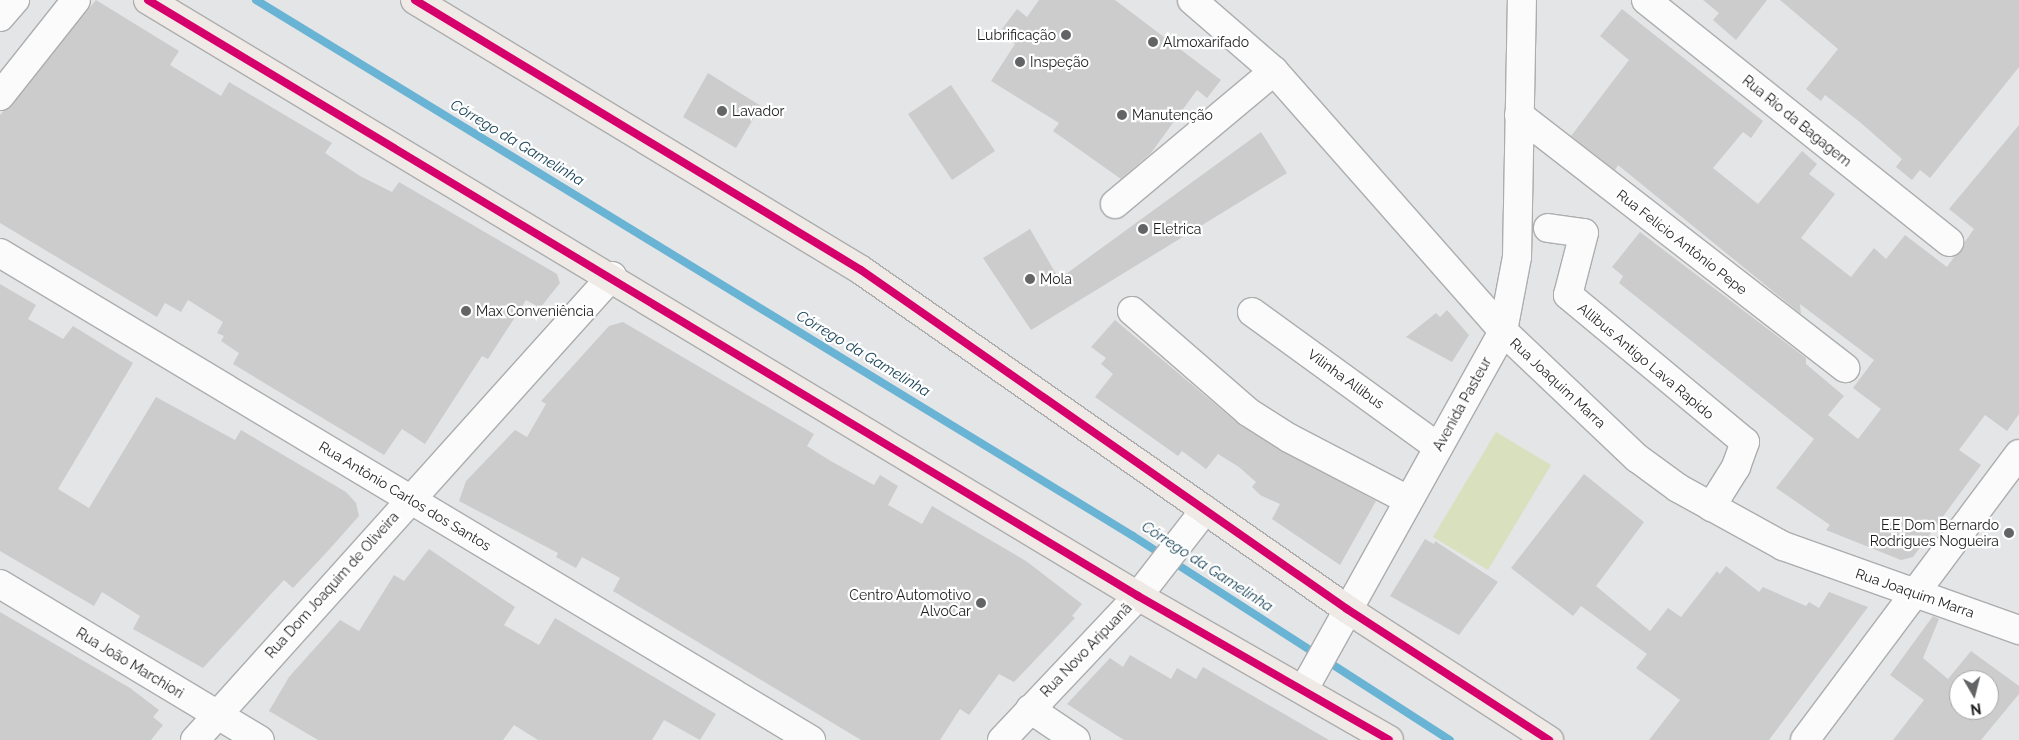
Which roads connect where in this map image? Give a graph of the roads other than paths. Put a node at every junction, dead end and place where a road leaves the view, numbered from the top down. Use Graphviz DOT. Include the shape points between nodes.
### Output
graph roads {
  1 [pos="15,0"];
  2 [pos="76,0"];
  3 [pos="148,0"];
  4 [pos="415,0"];
  5 [pos="1192,0"];
  6 [pos="1522,0"];
  7 [pos="1646,0"];
  8 [pos="0,17"];
  9 [pos="1274,70"];
  10 [pos="0,96"];
  11 [pos="1519,115"];
  12 [pos="1115,204"];
  13 [pos="1548,228"];
  14 [pos="1948,242"];
  15 [pos="0,253"];
  16 [pos="612,276"];
  17 [pos="1132,311"];
  18 [pos="1252,312"];
  19 [pos="1503,331"];
  20 [pos="1845,368"];
  21 [pos="1438,447"];
  22 [pos="2019,454"];
  23 [pos="410,499"];
  24 [pos="1408,500"];
  25 [pos="1711,507"];
  26 [pos="1205,510"];
  27 [pos="0,584"];
  28 [pos="1916,592"];
  29 [pos="1138,596"];
  30 [pos="1347,610"];
  31 [pos="2019,630"];
  32 [pos="1309,681"];
  33 [pos="1030,709"];
  34 [pos="216,714"];
  35 [pos="194,740"];
  36 [pos="260,740"];
  37 [pos="811,740"];
  38 [pos="1002,740"];
  39 [pos="1076,740"];
  40 [pos="1389,740"];
  41 [pos="1549,740"];
  42 [pos="1805,740"];
  1 -- 8 [label="street"];
  2 -- 10 [label="street"];
  3 -- 16 [label="main road"];
  4 -- 26 [label="main road" via="861,270"];
  5 -- 9 [label="street, Rua Joaquim Marra"];
  6 -- 11 [label="street, Avenida Pasteur"];
  7 -- 14 [label="street, Rua Rio da Bagagem"];
  9 -- 12 [label="street"];
  9 -- 19 [label="street, Rua Joaquim Marra"];
  11 -- 19 [label="street, Avenida Pasteur" via="1517,257"];
  11 -- 20 [label="street, Rua Felício Antônio Pepe"];
  13 -- 25 [label="street, Allibus Antigo Lava Rapido" via="1584,233 1568,295 1744,442 1736,468"];
  15 -- 23 [label="street, Rua Antônio Carlos dos Santos"];
  16 -- 23 [label="street, Rua Dom Joaquim de Oliveira"];
  16 -- 29 [label="main road"];
  17 -- 24 [label="street" via="1248,412"];
  18 -- 21 [label="street, Vilinha Allibus"];
  19 -- 21 [label="street, Avenida Pasteur"];
  19 -- 25 [label="street, Rua Joaquim Marra" via="1638,458"];
  21 -- 24 [label="street, Avenida Pasteur"];
  22 -- 28 [label="street"];
  23 -- 34 [label="street, Rua Dom Joaquim de Oliveira"];
  23 -- 37 [label="street, Rua Antônio Carlos dos Santos"];
  24 -- 30 [label="street, Avenida Pasteur"];
  25 -- 28 [label="street, Rua Joaquim Marra" via="1783,546"];
  26 -- 29 [label="street, Rua Novo Aripuanã"];
  26 -- 30 [label="main road"];
  27 -- 34 [label="street, Rua João Marchiori"];
  28 -- 31 [label="street, Rua Joaquim Marra"];
  28 -- 42 [label="street"];
  29 -- 32 [label="main road"];
  29 -- 33 [label="street, Rua Novo Aripuanã"];
  30 -- 32 [label="street, Avenida Pasteur"];
  30 -- 41 [label="main road"];
  32 -- 40 [label="main road"];
  33 -- 38 [label="street, Rua Novo Aripuanã"];
  33 -- 39 [label="street"];
  34 -- 35 [label="street, Rua Dom Joaquim de Oliveira"];
  34 -- 36 [label="street, Rua João Marchiori"];
}
